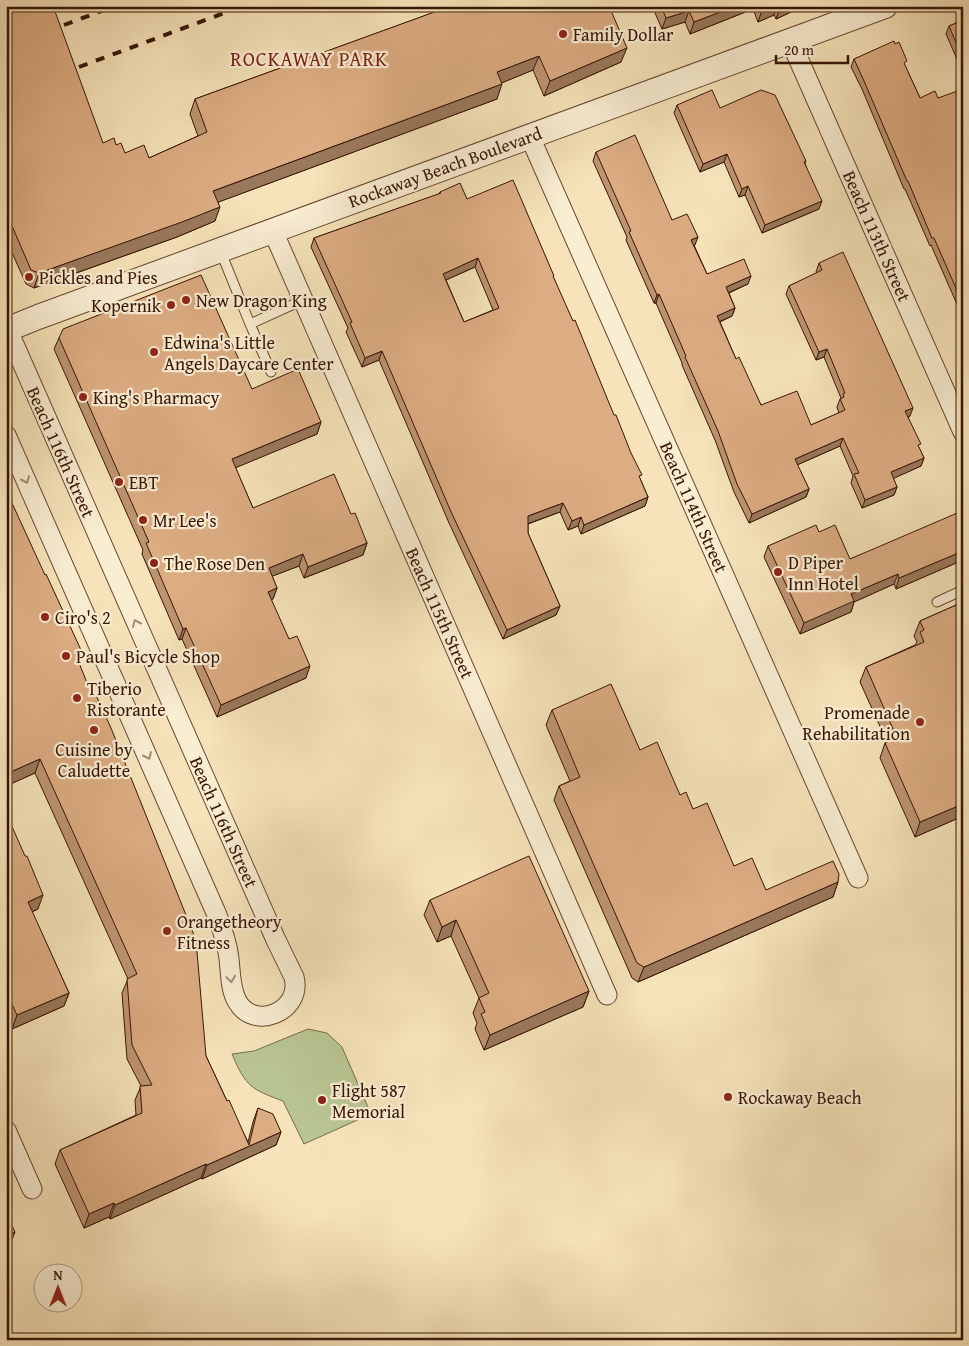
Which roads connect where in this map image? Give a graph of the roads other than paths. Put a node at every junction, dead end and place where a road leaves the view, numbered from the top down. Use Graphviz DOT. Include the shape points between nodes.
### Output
graph roads {
  1 [pos="885,6"];
  2 [pos="790,40"];
  3 [pos="530,137"];
  4 [pos="273,231"];
  5 [pos="220,250"];
  6 [pos="303,300"];
  7 [pos="250,324"];
  8 [pos="7,328"];
  9 [pos="270,372"];
  10 [pos="963,432"];
  11 [pos="6,435"];
  12 [pos="963,590"];
  13 [pos="936,602"];
  14 [pos="858,878"];
  15 [pos="607,995"];
  16 [pos="6,1130"];
  17 [pos="32,1189"];
  1 -- 2 [label="street, Rockaway Beach Boulevard"];
  2 -- 3 [label="street, Rockaway Beach Boulevard"];
  2 -- 10 [label="street, Beach 113th Street"];
  3 -- 4 [label="street, Rockaway Beach Boulevard"];
  3 -- 14 [label="street, Beach 114th Street"];
  4 -- 5 [label="street, Rockaway Beach Boulevard"];
  4 -- 6 [label="street, Beach 115th Street"];
  5 -- 7 [label="lane"];
  5 -- 8 [label="street, Rockaway Beach Boulevard"];
  6 -- 7 [label="lane"];
  6 -- 15 [label="street, Beach 115th Street"];
  7 -- 9 [label="lane"];
  11 -- 8 [label="street, Beach 116th Street, one-way" via="213,905 228,951 237,1001 252,1014 266,1016 279,1012 294,996 294,977"];
  12 -- 13 [label="lane"];
  16 -- 17 [label="street"];
}
